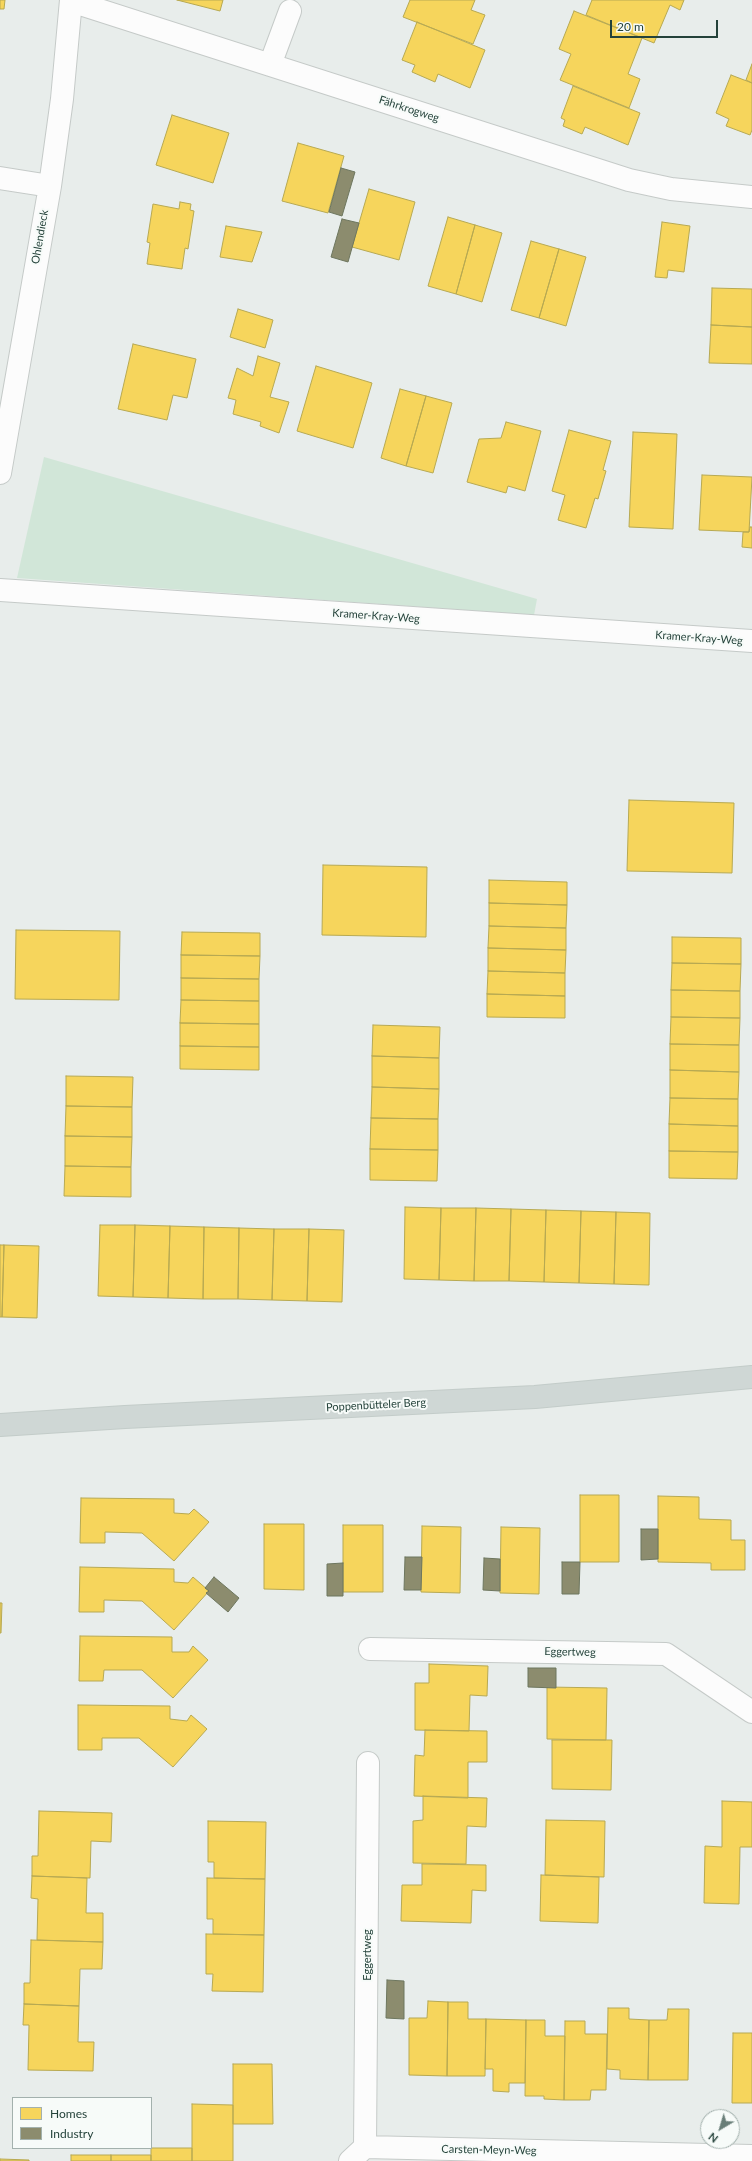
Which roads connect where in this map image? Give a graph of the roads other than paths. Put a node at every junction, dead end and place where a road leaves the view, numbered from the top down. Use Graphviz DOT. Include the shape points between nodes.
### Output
graph roads {
  1 [pos="71,0"];
  2 [pos="290,11"];
  3 [pos="270,65"];
  4 [pos="0,178"];
  5 [pos="50,186"];
  6 [pos="752,196"];
  7 [pos="0,473"];
  8 [pos="0,590"];
  9 [pos="752,641"];
  10 [pos="752,1377"];
  11 [pos="0,1425"];
  12 [pos="370,1649"];
  13 [pos="752,1712"];
  14 [pos="368,1763"];
  15 [pos="358,2154"];
  16 [pos="752,2156"];
  1 -- 3 [label="street, Fährkrogweg"];
  1 -- 5 [label="street, Ohlendieck" via="62,99"];
  2 -- 3 [label="street"];
  3 -- 6 [label="street, Fährkrogweg" via="629,180 671,189"];
  4 -- 5 [label="street"];
  5 -- 7 [label="street, Ohlendieck"];
  8 -- 9 [label="street, Kramer-Kray-Weg"];
  10 -- 11 [label="main road, Poppenbütteler Berg" via="535,1397"];
  12 -- 13 [label="street, Eggertweg" via="666,1654"];
  14 -- 15 [label="street, Eggertweg"];
  15 -- 16 [label="street, Carsten-Meyn-Weg"];
}
